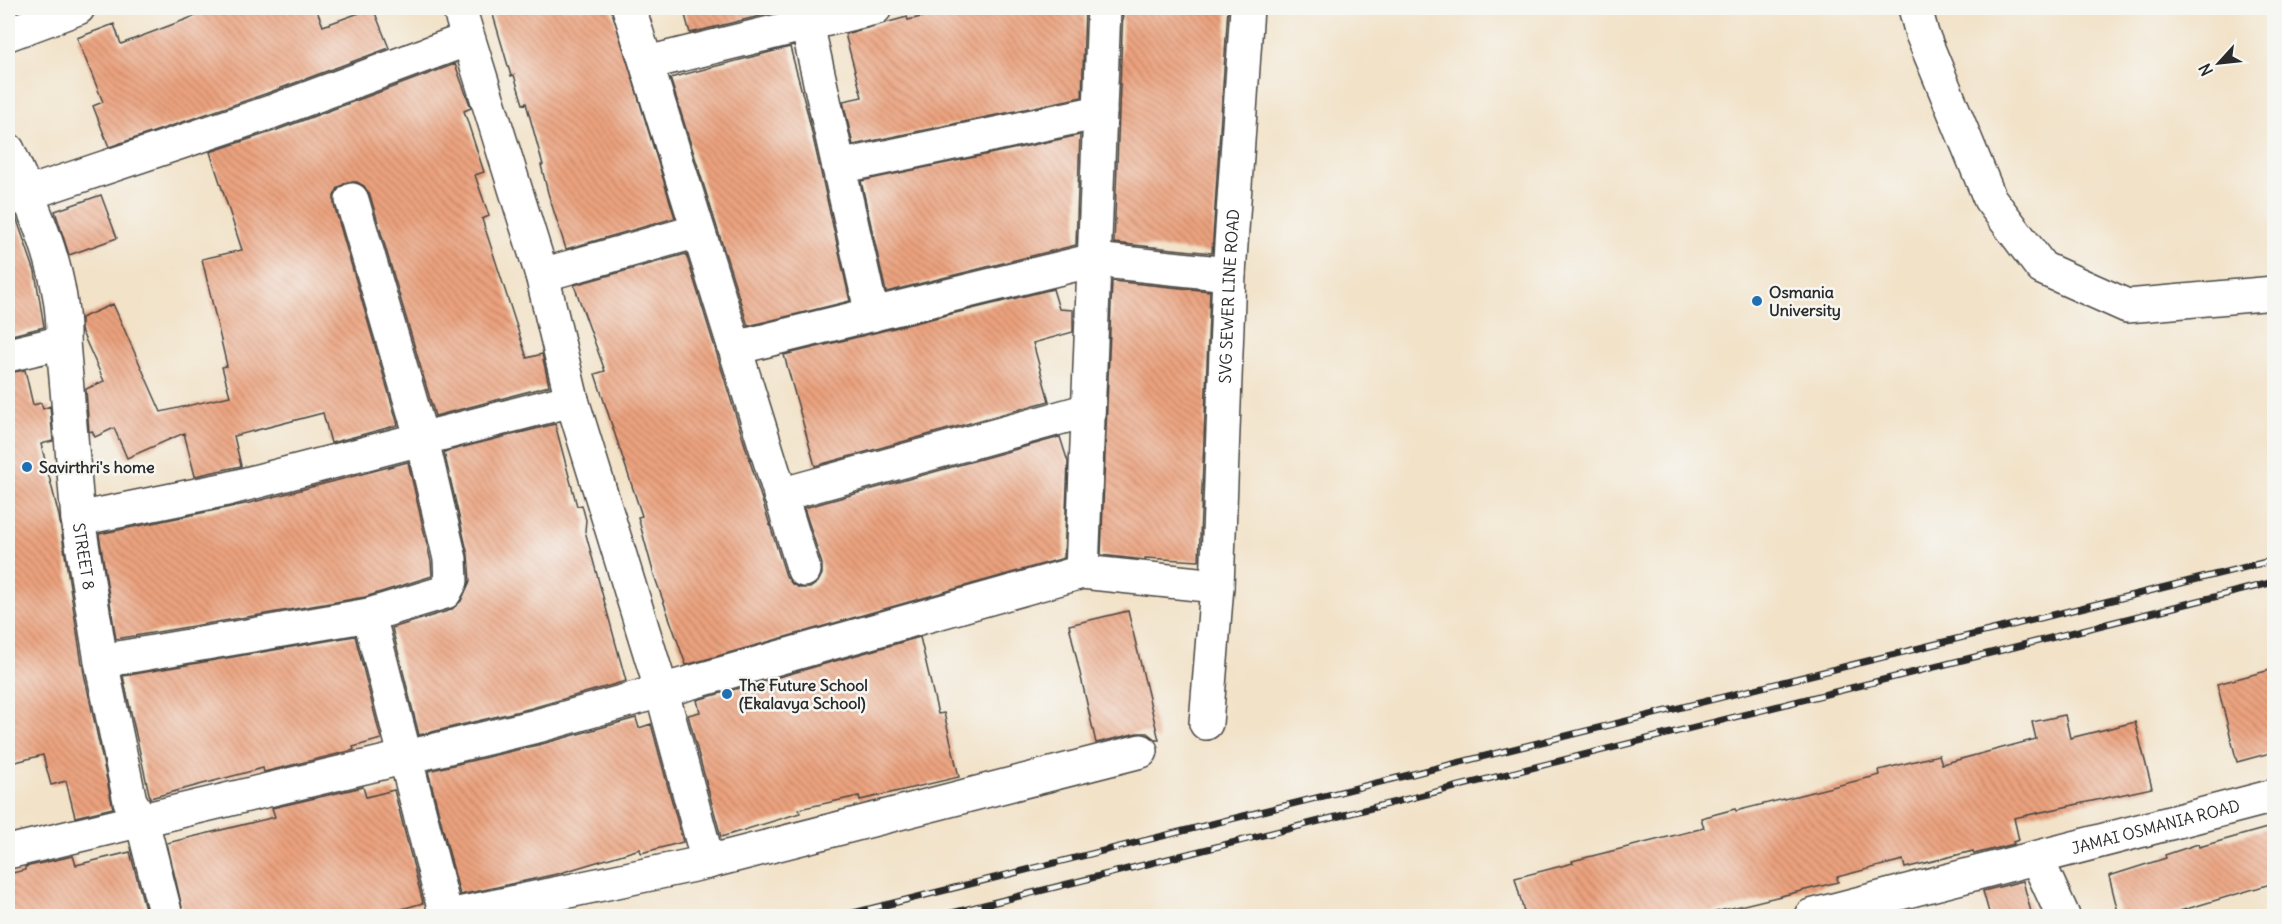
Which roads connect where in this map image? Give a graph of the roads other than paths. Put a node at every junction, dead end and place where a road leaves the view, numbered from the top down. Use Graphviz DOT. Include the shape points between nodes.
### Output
graph roads {
  1 [pos="78,8"];
  2 [pos="459,8"];
  3 [pos="629,8"];
  4 [pos="875,8"];
  5 [pos="1104,8"];
  6 [pos="1246,8"];
  7 [pos="1915,8"];
  8 [pos="807,24"];
  9 [pos="8,34"];
  10 [pos="468,39"];
  11 [pos="647,63"];
  12 [pos="1100,112"];
  13 [pos="8,150"];
  14 [pos="839,167"];
  15 [pos="17,197"];
  16 [pos="352,200"];
  17 [pos="699,231"];
  18 [pos="1094,260"];
  19 [pos="1229,274"];
  20 [pos="542,275"];
  21 [pos="2274,293"];
  22 [pos="872,315"];
  23 [pos="63,342"];
  24 [pos="735,348"];
  25 [pos="8,355"];
  26 [pos="572,400"];
  27 [pos="1088,410"];
  28 [pos="422,440"];
  29 [pos="780,495"];
  30 [pos="78,519"];
  31 [pos="804,570"];
  32 [pos="1082,572"];
  33 [pos="1217,586"];
  34 [pos="369,615"];
  35 [pos="101,661"];
  36 [pos="662,692"];
  37 [pos="1206,723"];
  38 [pos="1142,751"];
  39 [pos="406,759"];
  40 [pos="2274,796"];
  41 [pos="142,821"];
  42 [pos="8,852"];
  43 [pos="2037,859"];
  44 [pos="708,862"];
  45 [pos="166,916"];
  46 [pos="447,916"];
  47 [pos="1811,916"];
  48 [pos="2063,916"];
  1 -- 9 [label="street"];
  2 -- 10 [label="street"];
  3 -- 11 [label="street"];
  4 -- 8 [label="street"];
  5 -- 12 [label="street"];
  6 -- 19 [label="street, SVG SEWER LINE ROAD"];
  7 -- 21 [label="street" via="1989,199 2042,268 2127,306"];
  8 -- 11 [label="street"];
  8 -- 14 [label="street"];
  10 -- 15 [label="street" via="272,112"];
  10 -- 20 [label="street"];
  11 -- 17 [label="street"];
  12 -- 14 [label="street"];
  12 -- 18 [label="street"];
  13 -- 15 [label="street, STREET 8"];
  14 -- 22 [label="street"];
  15 -- 23 [label="street, STREET 8" via="55,268 64,318"];
  16 -- 28 [label="street"];
  17 -- 20 [label="street"];
  17 -- 24 [label="street"];
  18 -- 19 [label="street"];
  18 -- 22 [label="street"];
  18 -- 27 [label="street"];
  19 -- 33 [label="street, SVG SEWER LINE ROAD"];
  20 -- 26 [label="street"];
  22 -- 24 [label="street"];
  23 -- 25 [label="street"];
  23 -- 30 [label="street, STREET 8"];
  24 -- 29 [label="street"];
  26 -- 28 [label="street"];
  26 -- 36 [label="street"];
  27 -- 29 [label="street"];
  27 -- 32 [label="street"];
  28 -- 30 [label="street" via="227,489"];
  28 -- 34 [label="street" via="450,559 451,581 445,592"];
  29 -- 31 [label="street"];
  30 -- 35 [label="street, STREET 8"];
  32 -- 33 [label="street"];
  32 -- 36 [label="street"];
  33 -- 37 [label="street, SVG SEWER LINE ROAD"];
  34 -- 35 [label="street"];
  34 -- 39 [label="street"];
  35 -- 41 [label="street, STREET 8" via="130,801"];
  36 -- 39 [label="street"];
  36 -- 44 [label="street"];
  38 -- 44 [label="street"];
  39 -- 41 [label="street"];
  39 -- 46 [label="street"];
  40 -- 43 [label="street, JAMAI OSMANIA ROAD"];
  41 -- 42 [label="street"];
  41 -- 45 [label="street, STREET 8"];
  43 -- 47 [label="street, JAMAI OSMANIA ROAD"];
  43 -- 48 [label="street"];
  44 -- 46 [label="street"];
}
